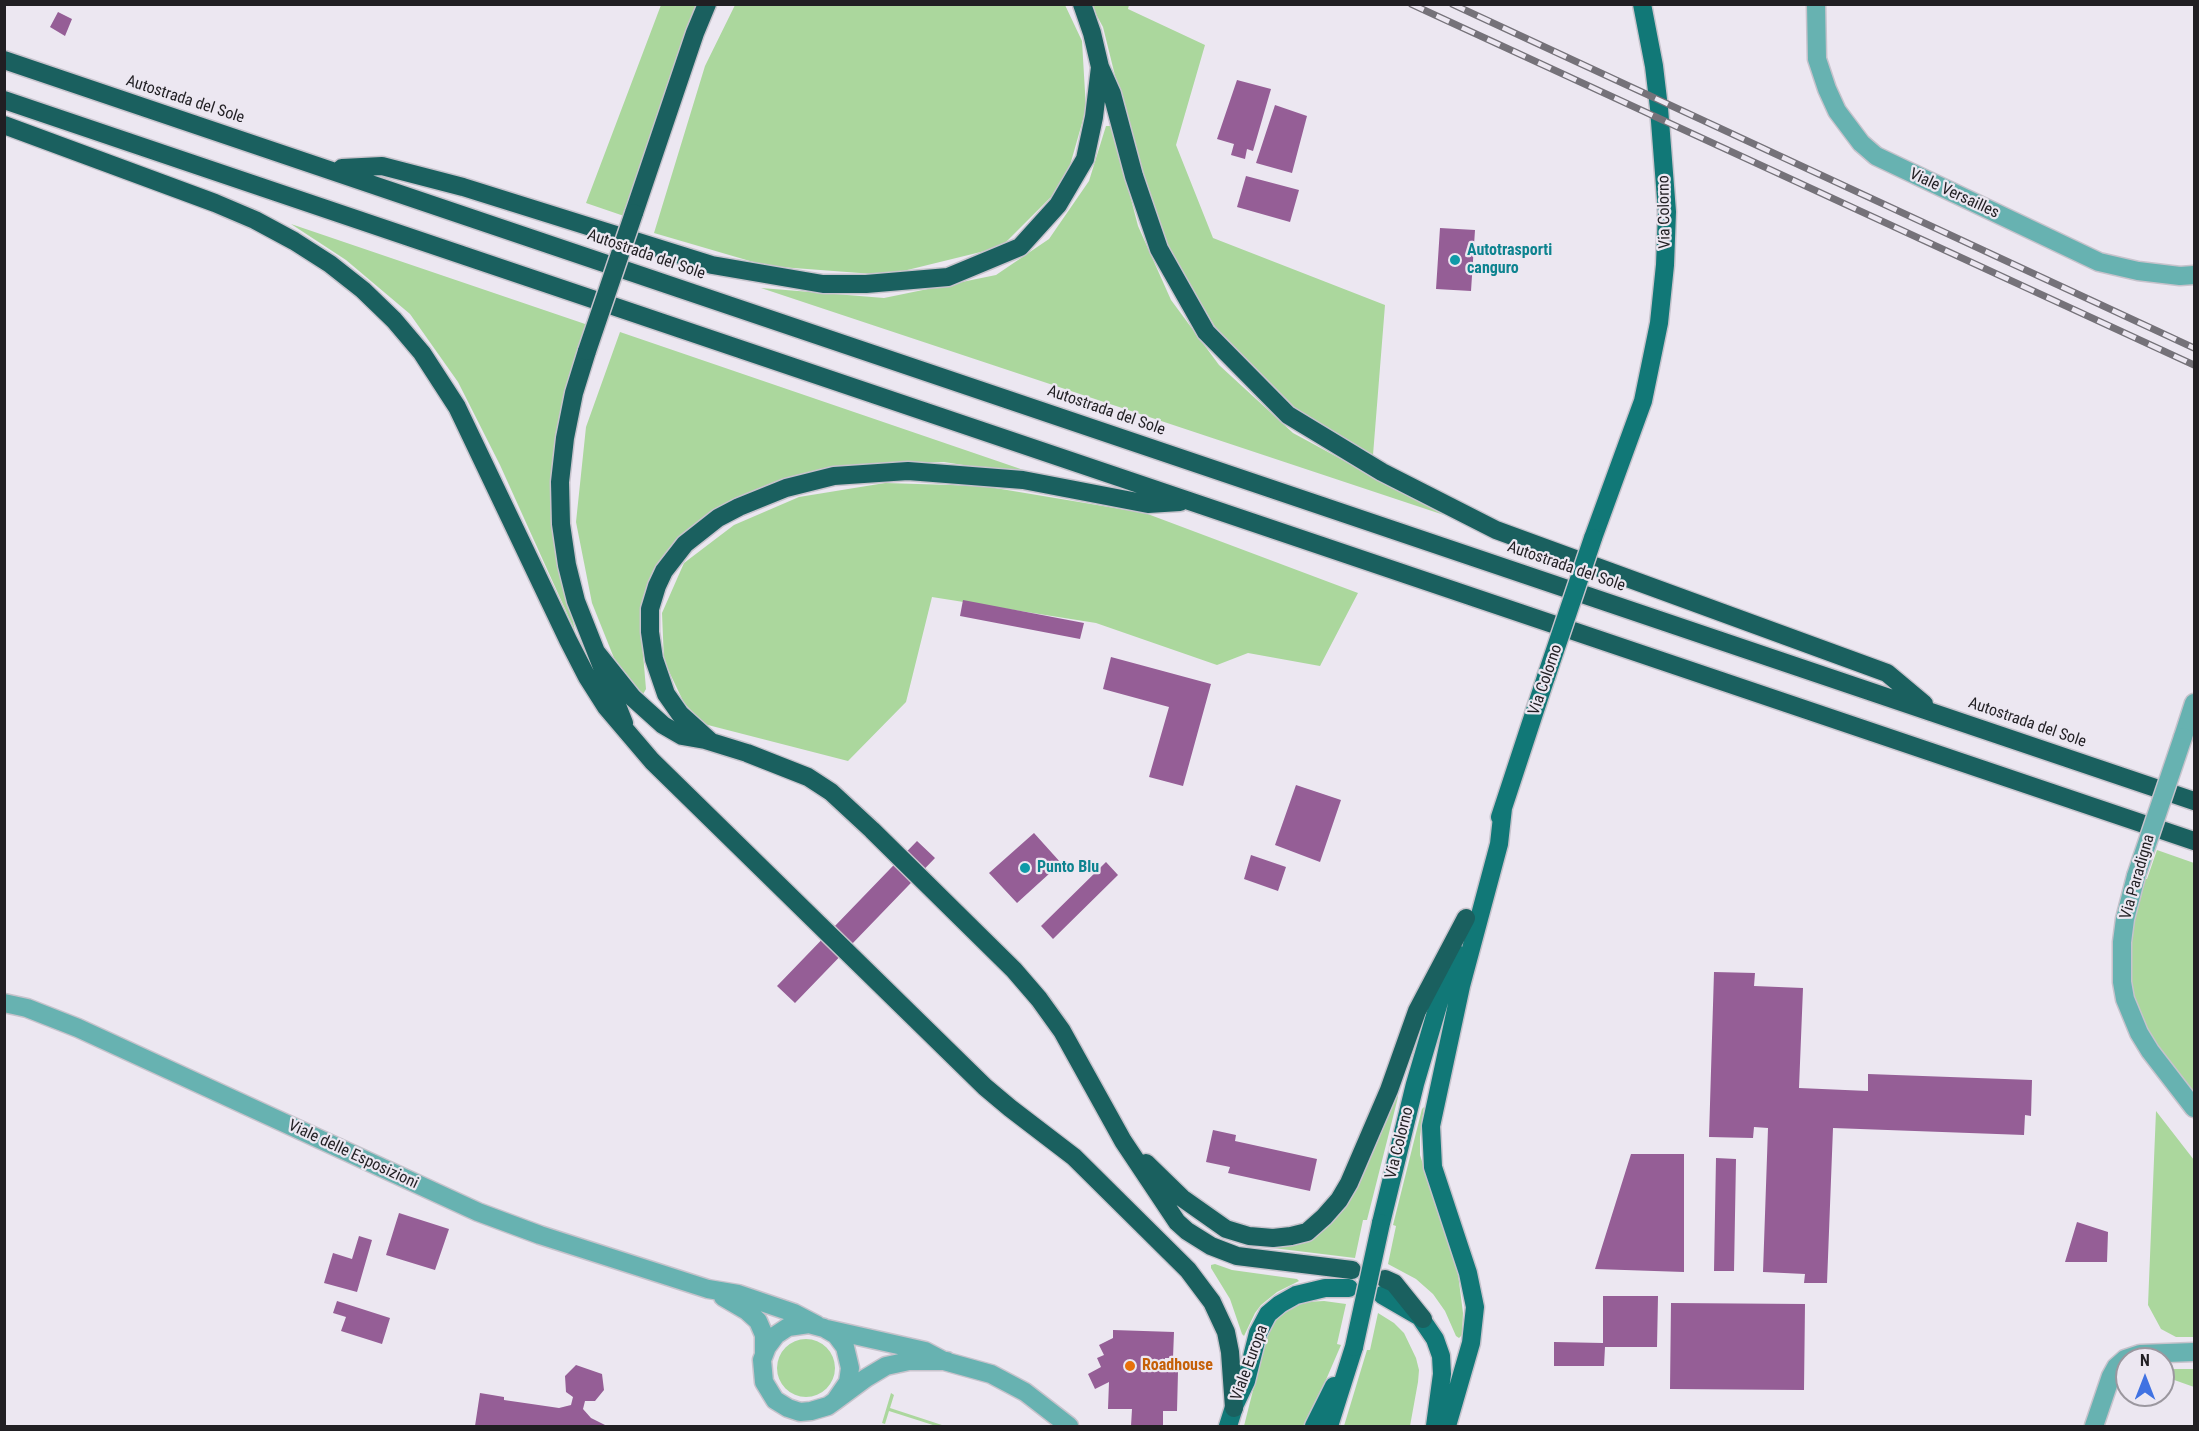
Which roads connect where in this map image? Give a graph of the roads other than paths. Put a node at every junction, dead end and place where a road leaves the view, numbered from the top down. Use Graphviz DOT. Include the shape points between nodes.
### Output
graph roads {
  1 [pos="707,4"];
  2 [pos="1082,4"];
  3 [pos="1642,4"];
  4 [pos="1816,4"];
  5 [pos="4,60"];
  6 [pos="1100,67"];
  7 [pos="4,100"];
  8 [pos="4,125"];
  9 [pos="331,169"];
  10 [pos="2194,275"];
  11 [pos="1191,502"];
  12 [pos="597,653"];
  13 [pos="2194,703"];
  14 [pos="1933,711"];
  15 [pos="630,735"];
  16 [pos="714,743"];
  17 [pos="2194,801"];
  18 [pos="1503,808"];
  19 [pos="2194,841"];
  20 [pos="1466,918"];
  21 [pos="4,1003"];
  22 [pos="2194,1108"];
  23 [pos="1123,1141"];
  24 [pos="1351,1279"];
  25 [pos="1383,1287"];
  26 [pos="708,1289"];
  27 [pos="1423,1319"];
  28 [pos="820,1326"];
  29 [pos="2194,1352"];
  30 [pos="764,1353"];
  31 [pos="947,1361"];
  32 [pos="1349,1365"];
  33 [pos="835,1401"];
  34 [pos="1234,1408"];
  35 [pos="1069,1426"];
  36 [pos="1228,1426"];
  37 [pos="1314,1426"];
  38 [pos="1329,1426"];
  39 [pos="1435,1426"];
  40 [pos="1447,1426"];
  41 [pos="2094,1426"];
  1 -- 12 [label="highway, bridge" via="587,351 565,438 560,503 564,544 571,584"];
  2 -- 6 [label="highway"];
  3 -- 18 [label="main road, Via Colorno, bridge" via="1659,108 1666,212 1659,323 1643,401"];
  4 -- 10 [label="street, Viale Versailles" via="1817,59 1827,89 1837,111 1876,156 2099,262 2138,271"];
  5 -- 9 [label="highway, Autostrada del Sole"];
  6 -- 9 [label="highway" via="1085,159 1058,205 1020,247 948,277 823,284 723,267 382,166"];
  6 -- 14 [label="highway" via="1112,94 1159,249 1206,332 1288,415 1382,472 1496,530 1887,674"];
  7 -- 11 [label="highway"];
  8 -- 15 [label="highway" via="255,220 330,264 378,304 422,353 446,388 587,677"];
  9 -- 14 [label="highway, Autostrada del Sole"];
  11 -- 16 [label="highway" via="1148,504 1023,480 882,471 834,476 786,488 739,507 700,531 679,551 664,571 650,609 654,659 666,694 680,714"];
  11 -- 19 [label="highway"];
  12 -- 15 [label="highway"];
  12 -- 16 [label="highway" via="653,718 682,736"];
  13 -- 22 [label="street, Via Paradigna, bridge" via="2136,876 2122,942 2125,999 2139,1033"];
  14 -- 17 [label="highway, Autostrada del Sole"];
  15 -- 34 [label="highway" via="985,1087 1086,1168 1188,1270 1212,1302 1226,1332"];
  16 -- 23 [label="highway" via="807,777 831,792 872,830 1040,999"];
  18 -- 20 [label="main road, Via Colorno"];
  18 -- 40 [label="main road" via="1499,844 1461,987 1431,1126 1433,1167 1468,1273 1475,1307 1471,1343"];
  20 -- 23 [label="highway" via="1417,1011 1389,1090 1349,1183 1339,1200 1307,1232 1273,1238 1226,1229 1182,1198"];
  20 -- 32 [label="main road, Via Colorno, bridge" via="1427,1039"];
  21 -- 26 [label="street, Viale delle Esposizioni" via="65,1022 478,1212"];
  23 -- 24 [label="highway" via="1177,1222 1199,1239 1224,1252"];
  24 -- 34 [label="main road, Viale Europa" via="1296,1295 1268,1314"];
  25 -- 27 [label="highway" via="1394,1282"];
  26 -- 28 [label="street, Viale delle Esposizioni" via="738,1294"];
  26 -- 30 [label="street, Viale delle Esposizioni" via="755,1317 764,1335"];
  27 -- 39 [label="main road" via="1435,1339 1442,1366"];
  28 -- 30 [label="street, Viale delle Esposizioni" via="788,1327 776,1335"];
  28 -- 31 [label="street, Viale delle Esposizioni" via="925,1351"];
  28 -- 33 [label="street, Viale delle Esposizioni" via="840,1341 849,1361 848,1382"];
  29 -- 41 [label="street" via="2140,1354 2125,1359 2111,1376"];
  30 -- 33 [label="street, Viale delle Esposizioni" via="764,1382 781,1405 805,1412 820,1410"];
  31 -- 33 [label="street, Viale delle Esposizioni" via="909,1361 886,1366"];
  31 -- 35 [label="street, Viale delle Esposizioni" via="991,1374 1025,1392"];
  32 -- 37 [label="main road" via="1329,1393"];
  32 -- 38 [label="main road"];
  34 -- 36 [label="main road, Viale Europa"];
}
